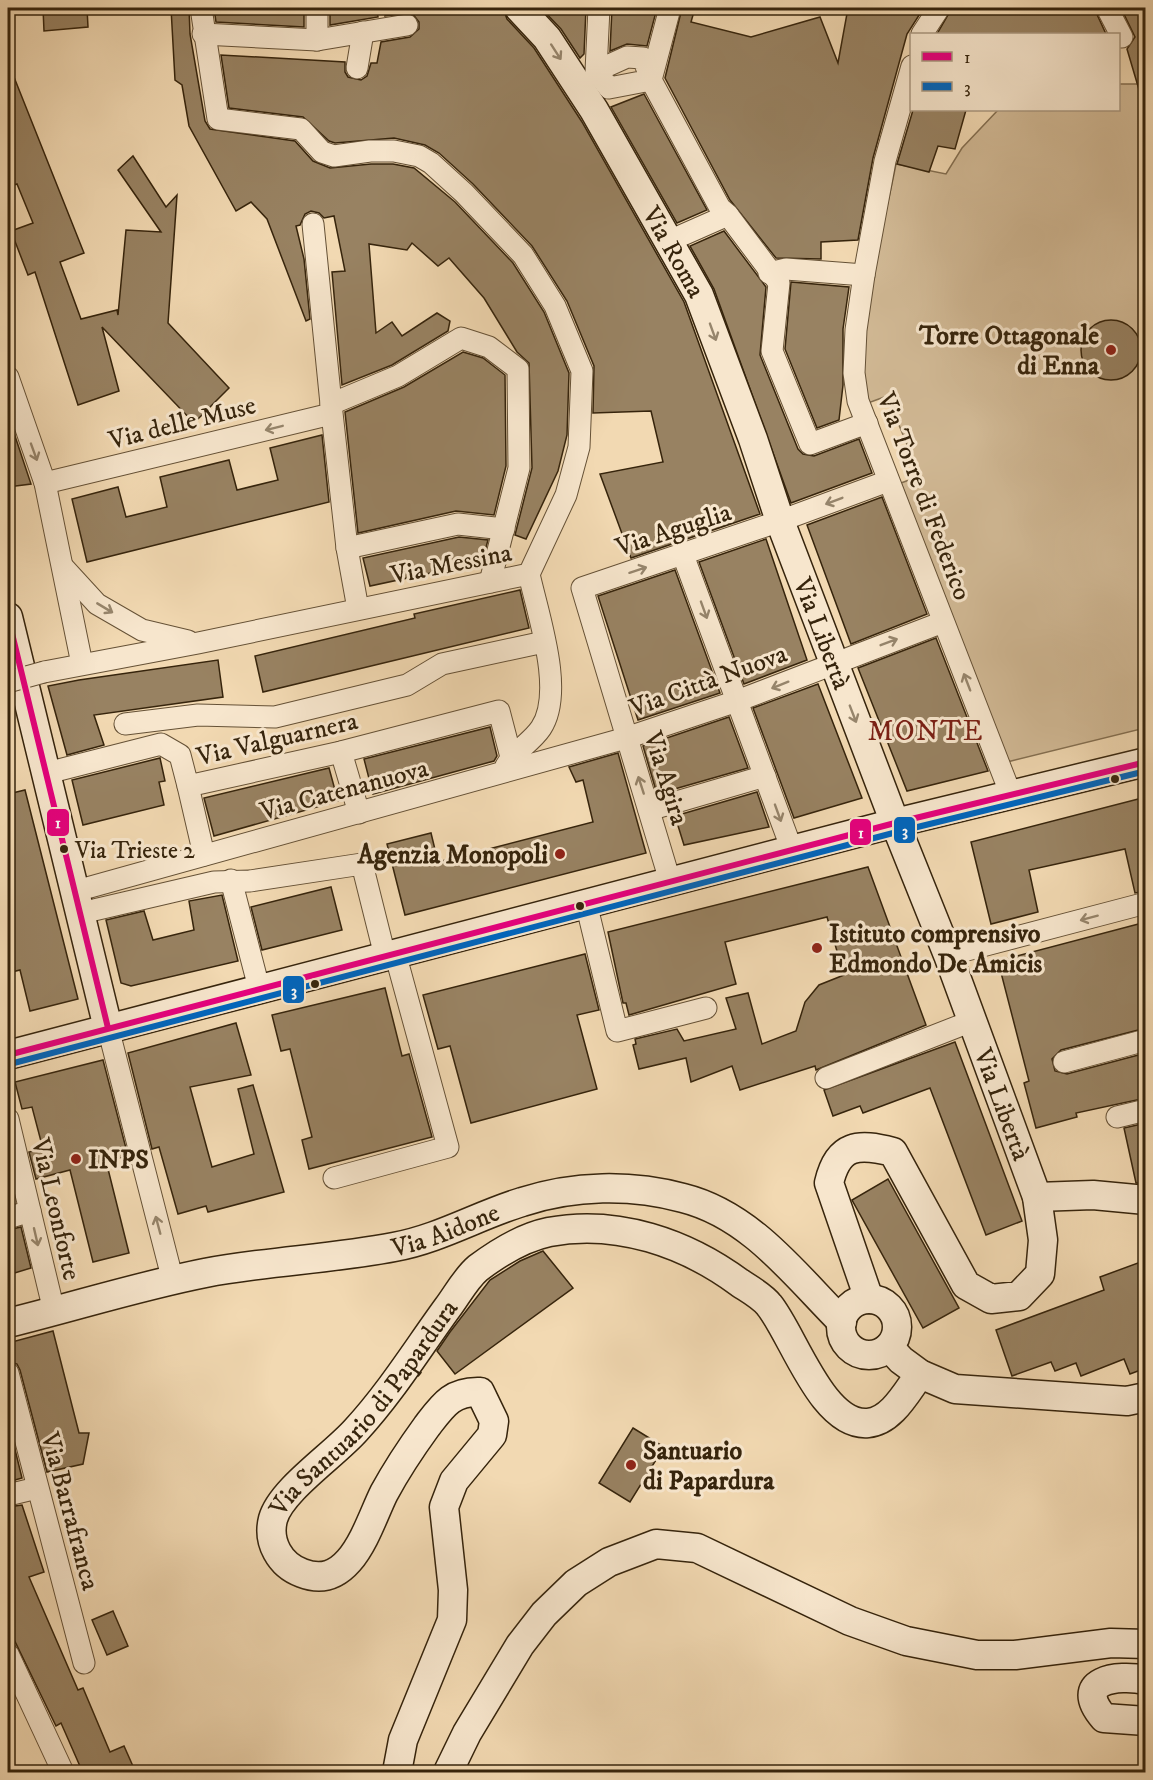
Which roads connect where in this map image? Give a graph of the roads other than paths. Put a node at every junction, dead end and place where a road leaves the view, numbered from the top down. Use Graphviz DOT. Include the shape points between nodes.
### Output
graph roads {
  1 [pos="201,8"];
  2 [pos="317,8"];
  3 [pos="519,8"];
  4 [pos="599,8"];
  5 [pos="670,8"];
  6 [pos="1107,8"];
  7 [pos="407,25"];
  8 [pos="363,32"];
  9 [pos="1120,33"];
  10 [pos="1120,33"];
  11 [pos="203,34"];
  12 [pos="1122,37"];
  13 [pos="317,40"];
  14 [pos="357,68"];
  15 [pos="910,73"];
  16 [pos="651,80"];
  17 [pos="728,215"];
  18 [pos="314,224"];
  19 [pos="669,241"];
  20 [pos="769,273"];
  21 [pos="864,275"];
  22 [pos="8,377"];
  23 [pos="331,409"];
  24 [pos="867,423"];
  25 [pos="888,481"];
  26 [pos="45,483"];
  27 [pos="780,521"];
  28 [pos="504,529"];
  29 [pos="347,548"];
  30 [pos="684,555"];
  31 [pos="63,567"];
  32 [pos="529,574"];
  33 [pos="490,582"];
  34 [pos="582,588"];
  35 [pos="358,609"];
  36 [pos="8,617"];
  37 [pos="943,622"];
  38 [pos="544,642"];
  39 [pos="198,643"];
  40 [pos="834,663"];
  41 [pos="82,664"];
  42 [pos="8,682"];
  43 [pos="737,701"];
  44 [pos="125,724"];
  45 [pos="626,738"];
  46 [pos="341,752"];
  47 [pos="1146,762"];
  48 [pos="507,765"];
  49 [pos="47,773"];
  50 [pos="765,776"];
  51 [pos="188,786"];
  52 [pos="1011,795"];
  53 [pos="649,810"];
  54 [pos="359,813"];
  55 [pos="895,823"];
  56 [pos="792,850"];
  57 [pos="204,855"];
  58 [pos="231,880"];
  59 [pos="670,881"];
  60 [pos="78,902"];
  61 [pos="586,903"];
  62 [pos="1146,903"];
  63 [pos="390,954"];
  64 [pos="948,954"];
  65 [pos="259,988"];
  66 [pos="706,1008"];
  67 [pos="972,1021"];
  68 [pos="108,1028"];
  69 [pos="1146,1040"];
  70 [pos="8,1055"];
  71 [pos="1064,1062"];
  72 [pos="826,1078"];
  73 [pos="1146,1110"];
  74 [pos="1118,1117"];
  75 [pos="8,1119"];
  76 [pos="334,1178"];
  77 [pos="1037,1197"];
  78 [pos="1146,1200"];
  79 [pos="30,1211"];
  80 [pos="8,1218"];
  81 [pos="173,1281"];
  82 [pos="869,1299"];
  83 [pos="54,1311"];
  84 [pos="842,1322"];
  85 [pos="8,1323"];
  86 [pos="889,1347"];
  87 [pos="8,1373"];
  88 [pos="921,1374"];
  89 [pos="1146,1397"];
  90 [pos="37,1488"];
  91 [pos="8,1495"];
  92 [pos="1146,1644"];
  93 [pos="8,1654"];
  94 [pos="84,1663"];
  95 [pos="1146,1680"];
  96 [pos="1146,1721"];
  97 [pos="52,1763"];
  98 [pos="63,1773"];
  99 [pos="397,1773"];
  100 [pos="448,1773"];
  1 -- 11 [label="street, Via Messina"];
  2 -- 13 [label="street"];
  3 -- 19 [label="street, Via Roma, one-way" via="547,38 583,93"];
  4 -- 16 [label="street" via="596,71 609,88"];
  5 -- 16 [label="street"];
  6 -- 9 [label="street"];
  7 -- 8 [label="street"];
  8 -- 13 [label="street"];
  8 -- 14 [label="street"];
  10 -- 12 [label="street"];
  11 -- 13 [label="street"];
  11 -- 32 [label="street, Via Messina" via="218,119 301,129 321,152 334,156 370,151 419,156 431,163 523,255 555,306 582,371 579,447 566,495"];
  15 -- 21 [label="street, Via Torre di Federico" via="885,161"];
  16 -- 17 [label="street" via="720,208"];
  17 -- 19 [label="street"];
  17 -- 20 [label="street"];
  18 -- 23 [label="street"];
  19 -- 27 [label="street, Via Roma, one-way" via="699,295"];
  20 -- 21 [label="street" via="786,269"];
  20 -- 24 [label="street" via="778,283 772,351 810,444"];
  21 -- 24 [label="street, Via Torre di Federico" via="854,373 858,401"];
  22 -- 26 [label="street, one-way"];
  23 -- 26 [label="street, Via delle Muse, one-way"];
  23 -- 28 [label="street, Via delle Muse" via="398,376 461,338 489,347 518,369 519,468"];
  23 -- 29 [label="street"];
  24 -- 25 [label="street, Via Torre di Federico"];
  25 -- 27 [label="street, Via Aguglia, one-way"];
  25 -- 37 [label="street, Via Torre di Federico"];
  26 -- 31 [label="street"];
  27 -- 30 [label="street, Via Aguglia"];
  27 -- 40 [label="street, Via Libertà"];
  28 -- 29 [label="street" via="458,524"];
  28 -- 33 [label="street, Via delle Muse"];
  29 -- 35 [label="street"];
  34 -- 30 [label="street, Via Aguglia, one-way"];
  30 -- 43 [label="street, one-way"];
  31 -- 39 [label="street, one-way" via="97,604 142,630"];
  31 -- 41 [label="street"];
  32 -- 33 [label="street, Via Messina"];
  32 -- 38 [label="street"];
  33 -- 35 [label="street, Via Messina"];
  34 -- 45 [label="street, Via Agira"];
  35 -- 39 [label="street, Via Messina"];
  36 -- 49 [label="street"];
  40 -- 37 [label="street, Via Città Nuova, one-way"];
  52 -- 37 [label="street, Via Torre di Federico, one-way"];
  38 -- 44 [label="street, Via Valguarnera" via="442,664 407,685 275,717 198,715"];
  38 -- 48 [label="street" via="551,701 540,729"];
  39 -- 41 [label="street, Via Messina"];
  40 -- 43 [label="street, Via Città Nuova, one-way"];
  40 -- 55 [label="street, Via Libertà, one-way"];
  41 -- 42 [label="street, Via Messina, bridge"];
  43 -- 45 [label="street, Via Città Nuova"];
  43 -- 50 [label="street"];
  45 -- 48 [label="street, Via Catenanuova"];
  53 -- 45 [label="street, Via Agira, one-way"];
  46 -- 48 [label="street, Via Valguarnera" via="499,711"];
  46 -- 51 [label="street, Via Valguarnera"];
  46 -- 54 [label="street"];
  47 -- 52 [label="street"];
  48 -- 54 [label="street, Via Catenanuova"];
  49 -- 51 [label="street, Via Valguarnera" via="161,744 180,755"];
  49 -- 60 [label="street"];
  50 -- 53 [label="street"];
  50 -- 56 [label="street, one-way"];
  51 -- 57 [label="street"];
  52 -- 55 [label="street"];
  53 -- 59 [label="street, Via Agira"];
  54 -- 57 [label="street, Via Catenanuova"];
  55 -- 56 [label="street"];
  55 -- 64 [label="street, Via Libertà"];
  56 -- 59 [label="street"];
  57 -- 60 [label="street, Via Catenanuova"];
  58 -- 60 [label="street"];
  58 -- 63 [label="street" via="250,881 362,864"];
  58 -- 65 [label="street"];
  59 -- 61 [label="street"];
  60 -- 68 [label="street"];
  61 -- 63 [label="street"];
  61 -- 66 [label="street" via="617,1031"];
  62 -- 64 [label="street, one-way"];
  63 -- 65 [label="street"];
  63 -- 76 [label="street" via="448,1147"];
  64 -- 67 [label="street, Via Libertà"];
  65 -- 68 [label="street"];
  67 -- 72 [label="street"];
  67 -- 77 [label="street, Via Libertà"];
  68 -- 70 [label="street"];
  81 -- 68 [label="street, one-way"];
  69 -- 71 [label="street"];
  73 -- 74 [label="street"];
  75 -- 79 [label="street, Via Leonforte"];
  77 -- 78 [label="street" via="1094,1195"];
  77 -- 82 [label="street, Via Libertà" via="1043,1240 1040,1274 1019,1296 991,1299 966,1285 893,1152 871,1147 847,1150 834,1164 829,1183"];
  79 -- 80 [label="street"];
  79 -- 83 [label="street, Via Leonforte, one-way"];
  81 -- 83 [label="street, Via Aidone"];
  81 -- 84 [label="street, Via Aidone" via="397,1247 524,1201 609,1186 685,1198 723,1212 773,1250"];
  82 -- 84 [label="street" via="848,1308"];
  82 -- 86 [label="street" via="885,1303 896,1316 897,1333"];
  83 -- 85 [label="street, Via Aidone"];
  84 -- 86 [label="street" via="844,1339 856,1352 873,1355"];
  86 -- 88 [label="street"];
  87 -- 90 [label="street, Via Barrafranca"];
  88 -- 89 [label="street" via="955,1389 1127,1401"];
  88 -- 99 [label="street, Via Santuario di Papardura" via="889,1414 869,1423 850,1420 834,1408 807,1370 768,1303 718,1267 658,1239 614,1229 549,1232 511,1247 476,1270 380,1403 329,1458 295,1486 281,1502 273,1524 274,1545 281,1559 294,1570 309,1576 328,1576 345,1566 359,1549 407,1453 448,1399 465,1391 480,1392 494,1421 492,1435 454,1481 444,1507 453,1590 452,1620 404,1740"];
  90 -- 91 [label="street"];
  90 -- 94 [label="street, Via Barrafranca"];
  92 -- 100 [label="street" via="1111,1643 1015,1655 977,1655 906,1641 850,1621 697,1548 656,1544 576,1583 544,1614 520,1645"];
  93 -- 97 [label="street"];
  95 -- 96 [label="street" via="1107,1678 1099,1683 1094,1698 1104,1718"];
  97 -- 98 [label="street"];
}
